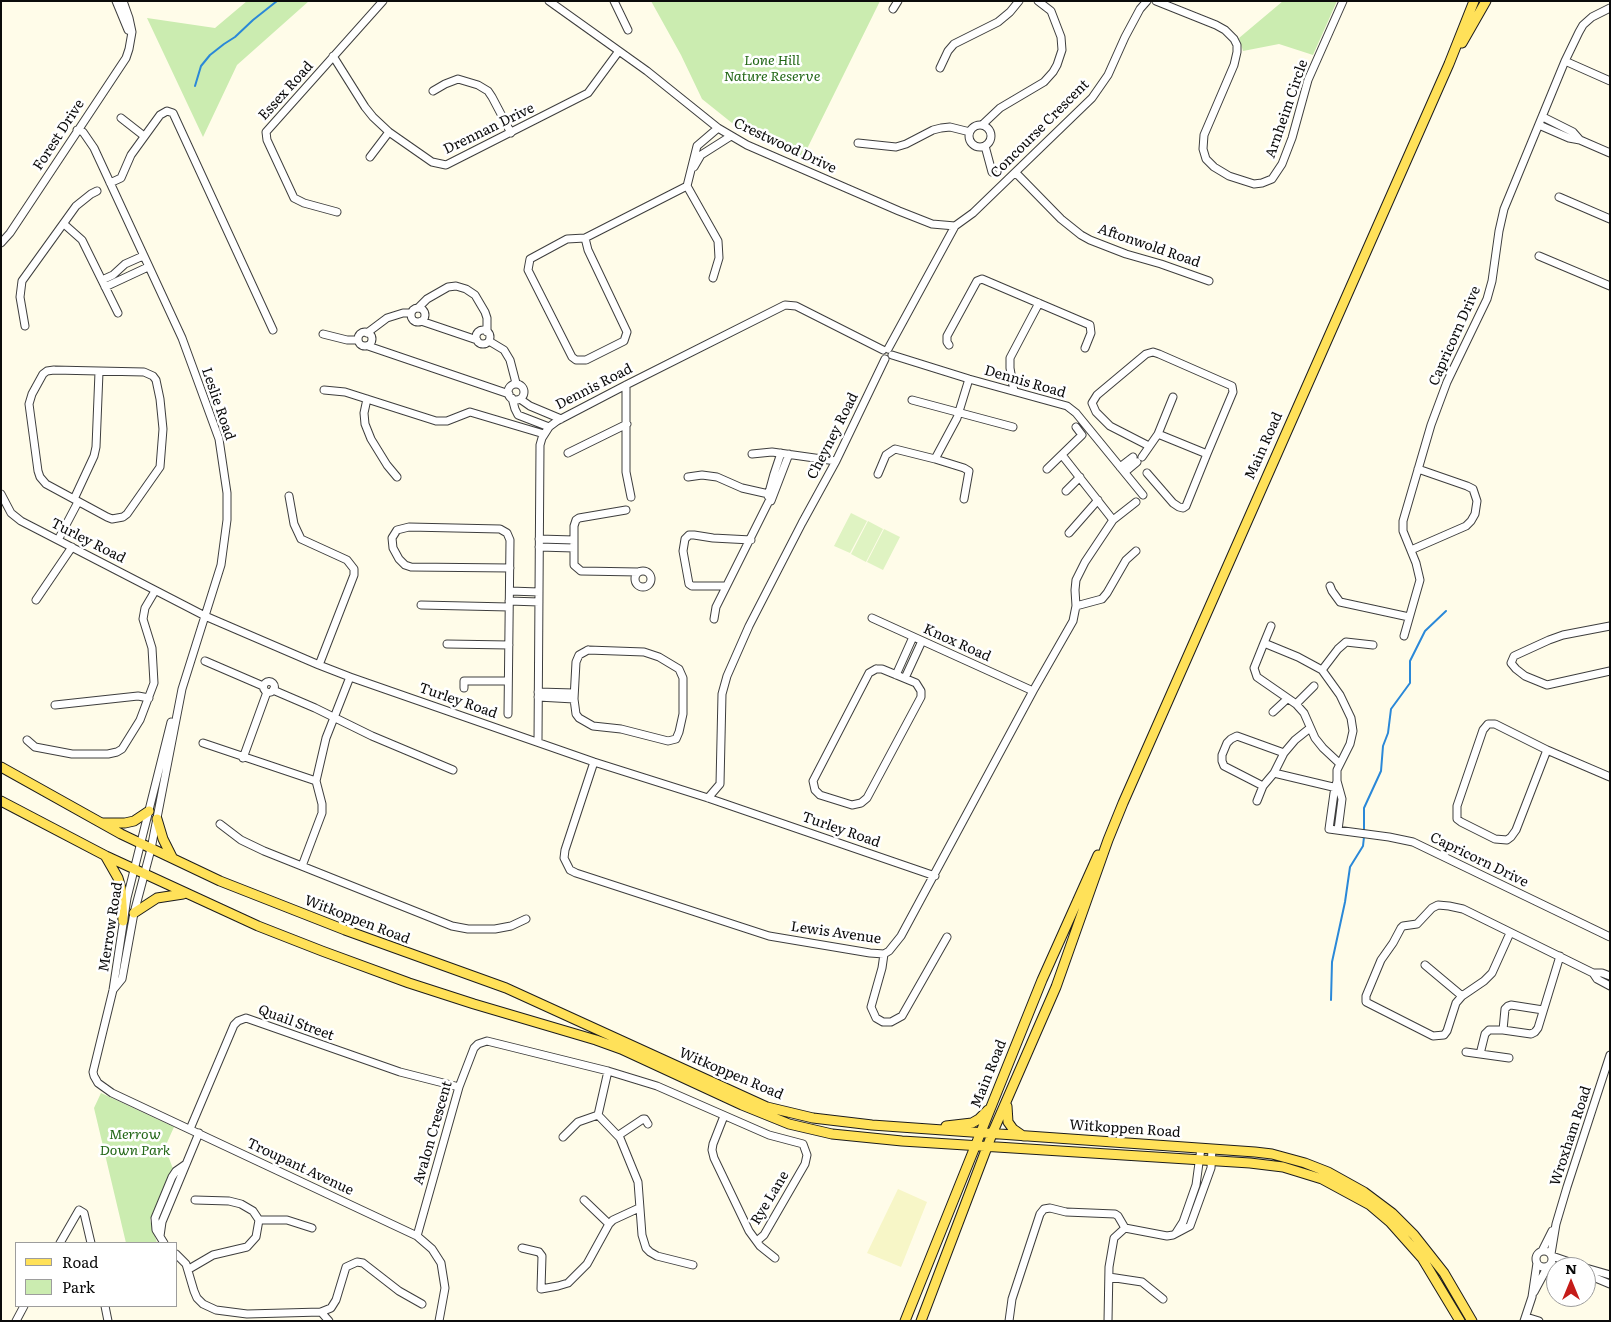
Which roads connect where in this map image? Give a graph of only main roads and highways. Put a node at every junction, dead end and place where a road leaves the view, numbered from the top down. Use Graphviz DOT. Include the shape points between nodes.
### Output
graph roads {
  1 [pos="1474,1"];
  2 [pos="1486,1"];
  3 [pos="1448,64"];
  4 [pos="1,767"];
  5 [pos="1,801"];
  6 [pos="149,811"];
  7 [pos="157,819"];
  8 [pos="100,823"];
  9 [pos="1108,840"];
  10 [pos="106,856"];
  11 [pos="172,857"];
  12 [pos="186,894"];
  13 [pos="134,912"];
  14 [pos="123,921"];
  15 [pos="1008,1098"];
  16 [pos="990,1108"];
  17 [pos="925,1129"];
  18 [pos="980,1133"];
  19 [pos="992,1134"];
  20 [pos="1024,1136"];
  21 [pos="975,1146"];
  22 [pos="988,1147"];
  23 [pos="1471,1318"];
  24 [pos="905,1321"];
  25 [pos="921,1321"];
  26 [pos="1460,1321"];
  1 -- 3 [label="main road, Main Road"];
  2 -- 3 [label="main road, Main Road"];
  3 -- 9 [label="main road, Main Road"];
  4 -- 8 [label="main road, Witkoppen Road"];
  5 -- 10 [label="main road, Witkoppen Road"];
  6 -- 8 [label="main road" via="131,822"];
  7 -- 11 [label="main road"];
  8 -- 11 [label="main road, Witkoppen Road"];
  9 -- 15 [label="main road, Main Road" via="1056,987"];
  9 -- 16 [label="main road, Main Road" via="1092,868 1042,980"];
  10 -- 12 [label="main road, Witkoppen Road"];
  10 -- 14 [label="main road" via="119,882"];
  11 -- 17 [label="main road, Witkoppen Road" via="280,906 506,988 767,1107 813,1118"];
  12 -- 13 [label="main road" via="157,898"];
  12 -- 21 [label="main road, Witkoppen Road" via="267,930 391,976 596,1040 789,1124 857,1137"];
  15 -- 19 [label="main road, Main Road"];
  15 -- 20 [label="main road" via="1008,1122"];
  16 -- 17 [label="main road" via="972,1123"];
  16 -- 18 [label="main road, Main Road"];
  17 -- 18 [label="main road, Witkoppen Road"];
  18 -- 19 [label="main road, Witkoppen Road"];
  18 -- 21 [label="main road, Main Road"];
  19 -- 20 [label="main road, Witkoppen Road"];
  19 -- 22 [label="main road, Main Road"];
  20 -- 23 [label="main road, Witkoppen Road" via="1272,1154 1328,1172 1364,1192 1414,1235 1444,1273"];
  21 -- 22 [label="main road, Witkoppen Road"];
  21 -- 24 [label="main road, Main Road"];
  22 -- 25 [label="main road, Main Road"];
  22 -- 26 [label="main road, Witkoppen Road" via="1212,1160 1283,1167 1322,1179 1370,1205 1390,1222 1422,1258"];
}
